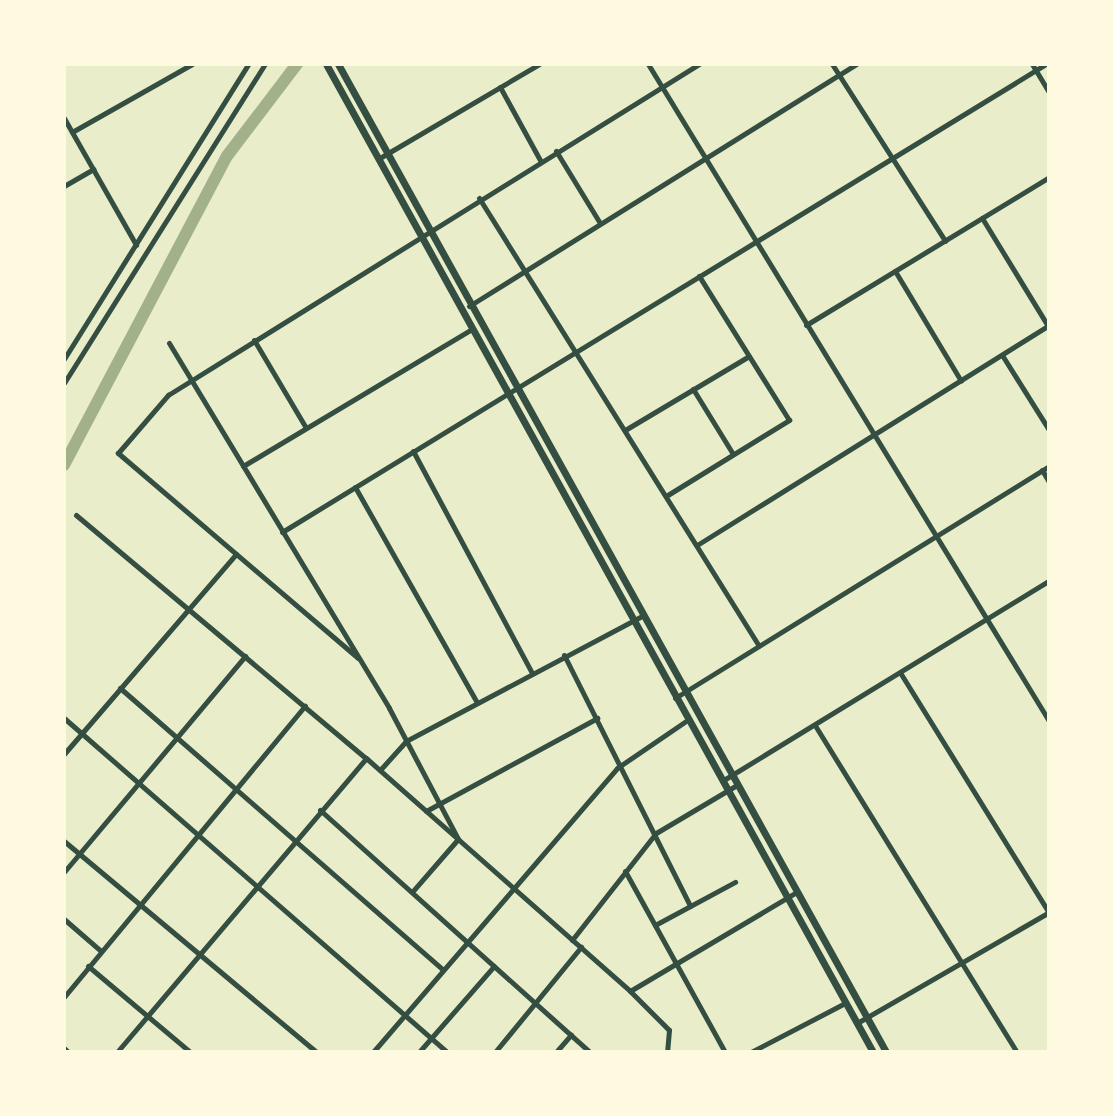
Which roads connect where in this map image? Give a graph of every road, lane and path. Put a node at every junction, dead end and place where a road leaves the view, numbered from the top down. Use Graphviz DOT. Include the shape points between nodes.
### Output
graph roads {
  1 [pos="192,64"];
  2 [pos="248,64"];
  3 [pos="265,64"];
  4 [pos="326,64"];
  5 [pos="338,64"];
  6 [pos="539,64"];
  7 [pos="648,64"];
  8 [pos="699,64"];
  9 [pos="832,64"];
  10 [pos="857,64"];
  11 [pos="1046,64"];
  12 [pos="1034,67"];
  13 [pos="839,75"];
  14 [pos="500,87"];
  15 [pos="662,87"];
  16 [pos="1049,92"];
  17 [pos="365,113"];
  18 [pos="64,118"];
  19 [pos="353,119"];
  20 [pos="72,132"];
  21 [pos="556,151"];
  22 [pos="388,153"];
  23 [pos="705,157"];
  24 [pos="892,158"];
  25 [pos="377,160"];
  26 [pos="540,160"];
  27 [pos="93,169"];
  28 [pos="1049,177"];
  29 [pos="64,186"];
  30 [pos="479,198"];
  31 [pos="982,218"];
  32 [pos="600,223"];
  33 [pos="430,228"];
  34 [pos="419,234"];
  35 [pos="756,241"];
  36 [pos="945,241"];
  37 [pos="136,245"];
  38 [pos="525,270"];
  39 [pos="895,271"];
  40 [pos="699,276"];
  41 [pos="472,304"];
  42 [pos="462,310"];
  43 [pos="806,325"];
  44 [pos="1048,326"];
  45 [pos="472,329"];
  46 [pos="254,340"];
  47 [pos="169,343"];
  48 [pos="576,351"];
  49 [pos="1002,355"];
  50 [pos="749,356"];
  51 [pos="64,359"];
  52 [pos="191,379"];
  53 [pos="961,381"];
  54 [pos="64,383"];
  55 [pos="517,387"];
  56 [pos="693,389"];
  57 [pos="507,393"];
  58 [pos="306,428"];
  59 [pos="625,430"];
  60 [pos="1049,430"];
  61 [pos="873,436"];
  62 [pos="413,451"];
  63 [pos="733,454"];
  64 [pos="243,466"];
  65 [pos="1049,466"];
  66 [pos="1042,470"];
  67 [pos="1049,482"];
  68 [pos="355,487"];
  69 [pos="666,496"];
  70 [pos="76,515"];
  71 [pos="282,532"];
  72 [pos="935,538"];
  73 [pos="697,545"];
  74 [pos="236,554"];
  75 [pos="1049,581"];
  76 [pos="188,609"];
  77 [pos="642,616"];
  78 [pos="986,620"];
  79 [pos="631,621"];
  80 [pos="759,646"];
  81 [pos="564,655"];
  82 [pos="245,656"];
  83 [pos="358,658"];
  84 [pos="532,673"];
  85 [pos="901,674"];
  86 [pos="120,688"];
  87 [pos="685,691"];
  88 [pos="674,698"];
  89 [pos="477,703"];
  90 [pos="305,706"];
  91 [pos="64,718"];
  92 [pos="597,718"];
  93 [pos="686,721"];
  94 [pos="1049,721"];
  95 [pos="816,727"];
  96 [pos="82,734"];
  97 [pos="177,738"];
  98 [pos="406,741"];
  99 [pos="64,754"];
  100 [pos="366,758"];
  101 [pos="620,765"];
  102 [pos="380,770"];
  103 [pos="733,775"];
  104 [pos="721,782"];
  105 [pos="139,783"];
  106 [pos="737,785"];
  107 [pos="235,788"];
  108 [pos="726,791"];
  109 [pos="438,802"];
  110 [pos="320,810"];
  111 [pos="426,811"];
  112 [pos="197,833"];
  113 [pos="656,833"];
  114 [pos="458,839"];
  115 [pos="294,840"];
  116 [pos="64,841"];
  117 [pos="80,854"];
  118 [pos="625,871"];
  119 [pos="64,872"];
  120 [pos="735,882"];
  121 [pos="255,884"];
  122 [pos="512,888"];
  123 [pos="412,892"];
  124 [pos="797,892"];
  125 [pos="785,899"];
  126 [pos="140,904"];
  127 [pos="690,906"];
  128 [pos="1049,912"];
  129 [pos="64,919"];
  130 [pos="655,925"];
  131 [pos="572,940"];
  132 [pos="466,941"];
  133 [pos="581,947"];
  134 [pos="101,951"];
  135 [pos="197,953"];
  136 [pos="676,963"];
  137 [pos="963,965"];
  138 [pos="88,966"];
  139 [pos="494,966"];
  140 [pos="442,969"];
  141 [pos="630,991"];
  142 [pos="65,993"];
  143 [pos="845,1003"];
  144 [pos="536,1004"];
  145 [pos="405,1013"];
  146 [pos="146,1015"];
  147 [pos="867,1017"];
  148 [pos="857,1023"];
  149 [pos="571,1035"];
  150 [pos="431,1037"];
  151 [pos="117,1052"];
  152 [pos="190,1052"];
  153 [pos="316,1052"];
  154 [pos="373,1052"];
  155 [pos="419,1052"];
  156 [pos="447,1052"];
  157 [pos="495,1052"];
  158 [pos="556,1052"];
  159 [pos="590,1052"];
  160 [pos="667,1052"];
  161 [pos="725,1052"];
  162 [pos="751,1052"];
  163 [pos="873,1052"];
  164 [pos="886,1052"];
  165 [pos="1017,1052"];
  1 -- 20 [label="street"];
  2 -- 37 [label="street"];
  3 -- 54 [label="street"];
  4 -- 19 [label="main road"];
  5 -- 17 [label="main road"];
  6 -- 14 [label="street"];
  7 -- 15 [label="street"];
  8 -- 15 [label="street"];
  9 -- 13 [label="street"];
  10 -- 13 [label="street"];
  11 -- 12 [label="street"];
  12 -- 16 [label="street"];
  12 -- 24 [label="street"];
  13 -- 23 [label="street"];
  13 -- 24 [label="street"];
  14 -- 22 [label="street"];
  14 -- 26 [label="street"];
  15 -- 21 [label="street"];
  15 -- 23 [label="street"];
  17 -- 19 [label="main road"];
  17 -- 22 [label="main road"];
  18 -- 20 [label="street"];
  19 -- 25 [label="main road"];
  20 -- 27 [label="street"];
  21 -- 26 [label="street"];
  21 -- 32 [label="street"];
  22 -- 25 [label="street"];
  22 -- 33 [label="main road"];
  23 -- 32 [label="street"];
  23 -- 35 [label="street"];
  24 -- 35 [label="street"];
  24 -- 36 [label="street"];
  25 -- 34 [label="main road"];
  26 -- 30 [label="street"];
  27 -- 29 [label="street"];
  27 -- 37 [label="street"];
  28 -- 31 [label="street"];
  30 -- 33 [label="street"];
  30 -- 38 [label="street"];
  31 -- 36 [label="street"];
  31 -- 44 [label="street"];
  32 -- 38 [label="street"];
  33 -- 34 [label="street"];
  33 -- 41 [label="main road"];
  34 -- 42 [label="main road"];
  34 -- 46 [label="street"];
  35 -- 40 [label="street"];
  35 -- 43 [label="street"];
  36 -- 39 [label="street"];
  37 -- 51 [label="street"];
  38 -- 41 [label="street"];
  38 -- 48 [label="street"];
  39 -- 43 [label="street"];
  39 -- 53 [label="street"];
  40 -- 48 [label="street"];
  40 -- 50 [label="street"];
  41 -- 42 [label="street"];
  41 -- 55 [label="main road"];
  42 -- 45 [label="main road"];
  43 -- 61 [label="street"];
  44 -- 49 [label="street"];
  45 -- 57 [label="main road"];
  45 -- 58 [label="street"];
  46 -- 52 [label="street"];
  46 -- 58 [label="street"];
  47 -- 52 [label="street"];
  48 -- 55 [label="street"];
  48 -- 59 [label="street"];
  49 -- 53 [label="street"];
  49 -- 60 [label="street"];
  50 -- 56 [label="street"];
  50 -- 63 [label="street" via="789,420"];
  52 -- 64 [label="street"];
  52 -- 74 [label="street" via="168,395 118,453"];
  53 -- 61 [label="street"];
  55 -- 57 [label="street"];
  55 -- 77 [label="main road"];
  56 -- 59 [label="street"];
  56 -- 63 [label="street"];
  57 -- 62 [label="street"];
  57 -- 79 [label="main road"];
  58 -- 64 [label="street"];
  59 -- 69 [label="street"];
  61 -- 72 [label="street"];
  61 -- 73 [label="street"];
  62 -- 68 [label="street"];
  62 -- 84 [label="street"];
  63 -- 69 [label="street"];
  64 -- 71 [label="street"];
  65 -- 66 [label="street"];
  66 -- 67 [label="street"];
  66 -- 72 [label="street"];
  68 -- 71 [label="street"];
  68 -- 89 [label="street"];
  69 -- 73 [label="street"];
  70 -- 76 [label="street"];
  71 -- 83 [label="street"];
  72 -- 78 [label="street"];
  72 -- 80 [label="street"];
  73 -- 80 [label="street"];
  74 -- 76 [label="street"];
  74 -- 83 [label="street"];
  75 -- 78 [label="street"];
  76 -- 82 [label="street"];
  76 -- 86 [label="street"];
  77 -- 79 [label="street"];
  77 -- 87 [label="main road"];
  78 -- 85 [label="street"];
  78 -- 94 [label="street"];
  79 -- 81 [label="street"];
  79 -- 88 [label="main road"];
  80 -- 87 [label="street"];
  81 -- 84 [label="street"];
  81 -- 92 [label="street"];
  82 -- 90 [label="street"];
  82 -- 97 [label="street"];
  83 -- 98 [label="street"];
  84 -- 89 [label="street"];
  85 -- 95 [label="street"];
  85 -- 128 [label="street"];
  86 -- 96 [label="street"];
  86 -- 97 [label="street"];
  87 -- 88 [label="street"];
  87 -- 103 [label="main road"];
  88 -- 93 [label="main road"];
  89 -- 98 [label="street"];
  90 -- 100 [label="street"];
  90 -- 107 [label="street"];
  91 -- 96 [label="street"];
  92 -- 101 [label="street"];
  92 -- 109 [label="street"];
  93 -- 101 [label="street"];
  93 -- 104 [label="main road"];
  95 -- 103 [label="street"];
  95 -- 137 [label="street"];
  96 -- 99 [label="street"];
  96 -- 105 [label="street"];
  97 -- 105 [label="street"];
  97 -- 107 [label="street"];
  98 -- 102 [label="street"];
  98 -- 109 [label="street"];
  100 -- 102 [label="street"];
  100 -- 110 [label="street"];
  101 -- 113 [label="street"];
  101 -- 122 [label="street"];
  102 -- 111 [label="street"];
  103 -- 104 [label="street"];
  103 -- 106 [label="main road"];
  104 -- 108 [label="main road"];
  105 -- 112 [label="street"];
  105 -- 117 [label="street"];
  106 -- 108 [label="street"];
  106 -- 124 [label="main road"];
  107 -- 112 [label="street"];
  107 -- 115 [label="street"];
  108 -- 113 [label="street"];
  108 -- 125 [label="main road"];
  109 -- 111 [label="street"];
  109 -- 114 [label="street"];
  110 -- 115 [label="street"];
  110 -- 123 [label="street"];
  111 -- 114 [label="street"];
  112 -- 121 [label="street"];
  112 -- 126 [label="street"];
  113 -- 118 [label="street"];
  113 -- 127 [label="street"];
  114 -- 122 [label="street"];
  114 -- 123 [label="street"];
  115 -- 121 [label="street"];
  115 -- 140 [label="street"];
  116 -- 117 [label="street"];
  117 -- 119 [label="street"];
  117 -- 126 [label="street"];
  118 -- 130 [label="street"];
  118 -- 131 [label="street"];
  120 -- 127 [label="street"];
  121 -- 135 [label="street"];
  121 -- 145 [label="street"];
  122 -- 131 [label="street"];
  122 -- 132 [label="street"];
  123 -- 132 [label="street"];
  124 -- 125 [label="street"];
  124 -- 147 [label="main road"];
  125 -- 136 [label="street"];
  125 -- 143 [label="main road"];
  126 -- 134 [label="street"];
  126 -- 135 [label="street"];
  127 -- 130 [label="street"];
  128 -- 137 [label="street"];
  129 -- 134 [label="street"];
  130 -- 136 [label="street"];
  131 -- 133 [label="street"];
  132 -- 139 [label="street"];
  132 -- 140 [label="street"];
  133 -- 141 [label="street"];
  133 -- 144 [label="street"];
  134 -- 138 [label="street"];
  135 -- 146 [label="street"];
  135 -- 153 [label="street"];
  136 -- 141 [label="street"];
  136 -- 161 [label="street"];
  137 -- 147 [label="street"];
  137 -- 165 [label="street"];
  138 -- 142 [label="street"];
  138 -- 146 [label="street"];
  139 -- 144 [label="street"];
  139 -- 150 [label="street"];
  140 -- 145 [label="street"];
  141 -- 160 [label="street" via="669,1030"];
  143 -- 148 [label="main road"];
  143 -- 162 [label="street"];
  144 -- 149 [label="street"];
  144 -- 157 [label="street"];
  145 -- 150 [label="street"];
  145 -- 154 [label="street"];
  146 -- 151 [label="street"];
  146 -- 152 [label="street"];
  147 -- 148 [label="street"];
  147 -- 164 [label="main road"];
  148 -- 163 [label="main road"];
  149 -- 158 [label="street"];
  149 -- 159 [label="street"];
  150 -- 155 [label="street"];
  150 -- 156 [label="street"];
}
